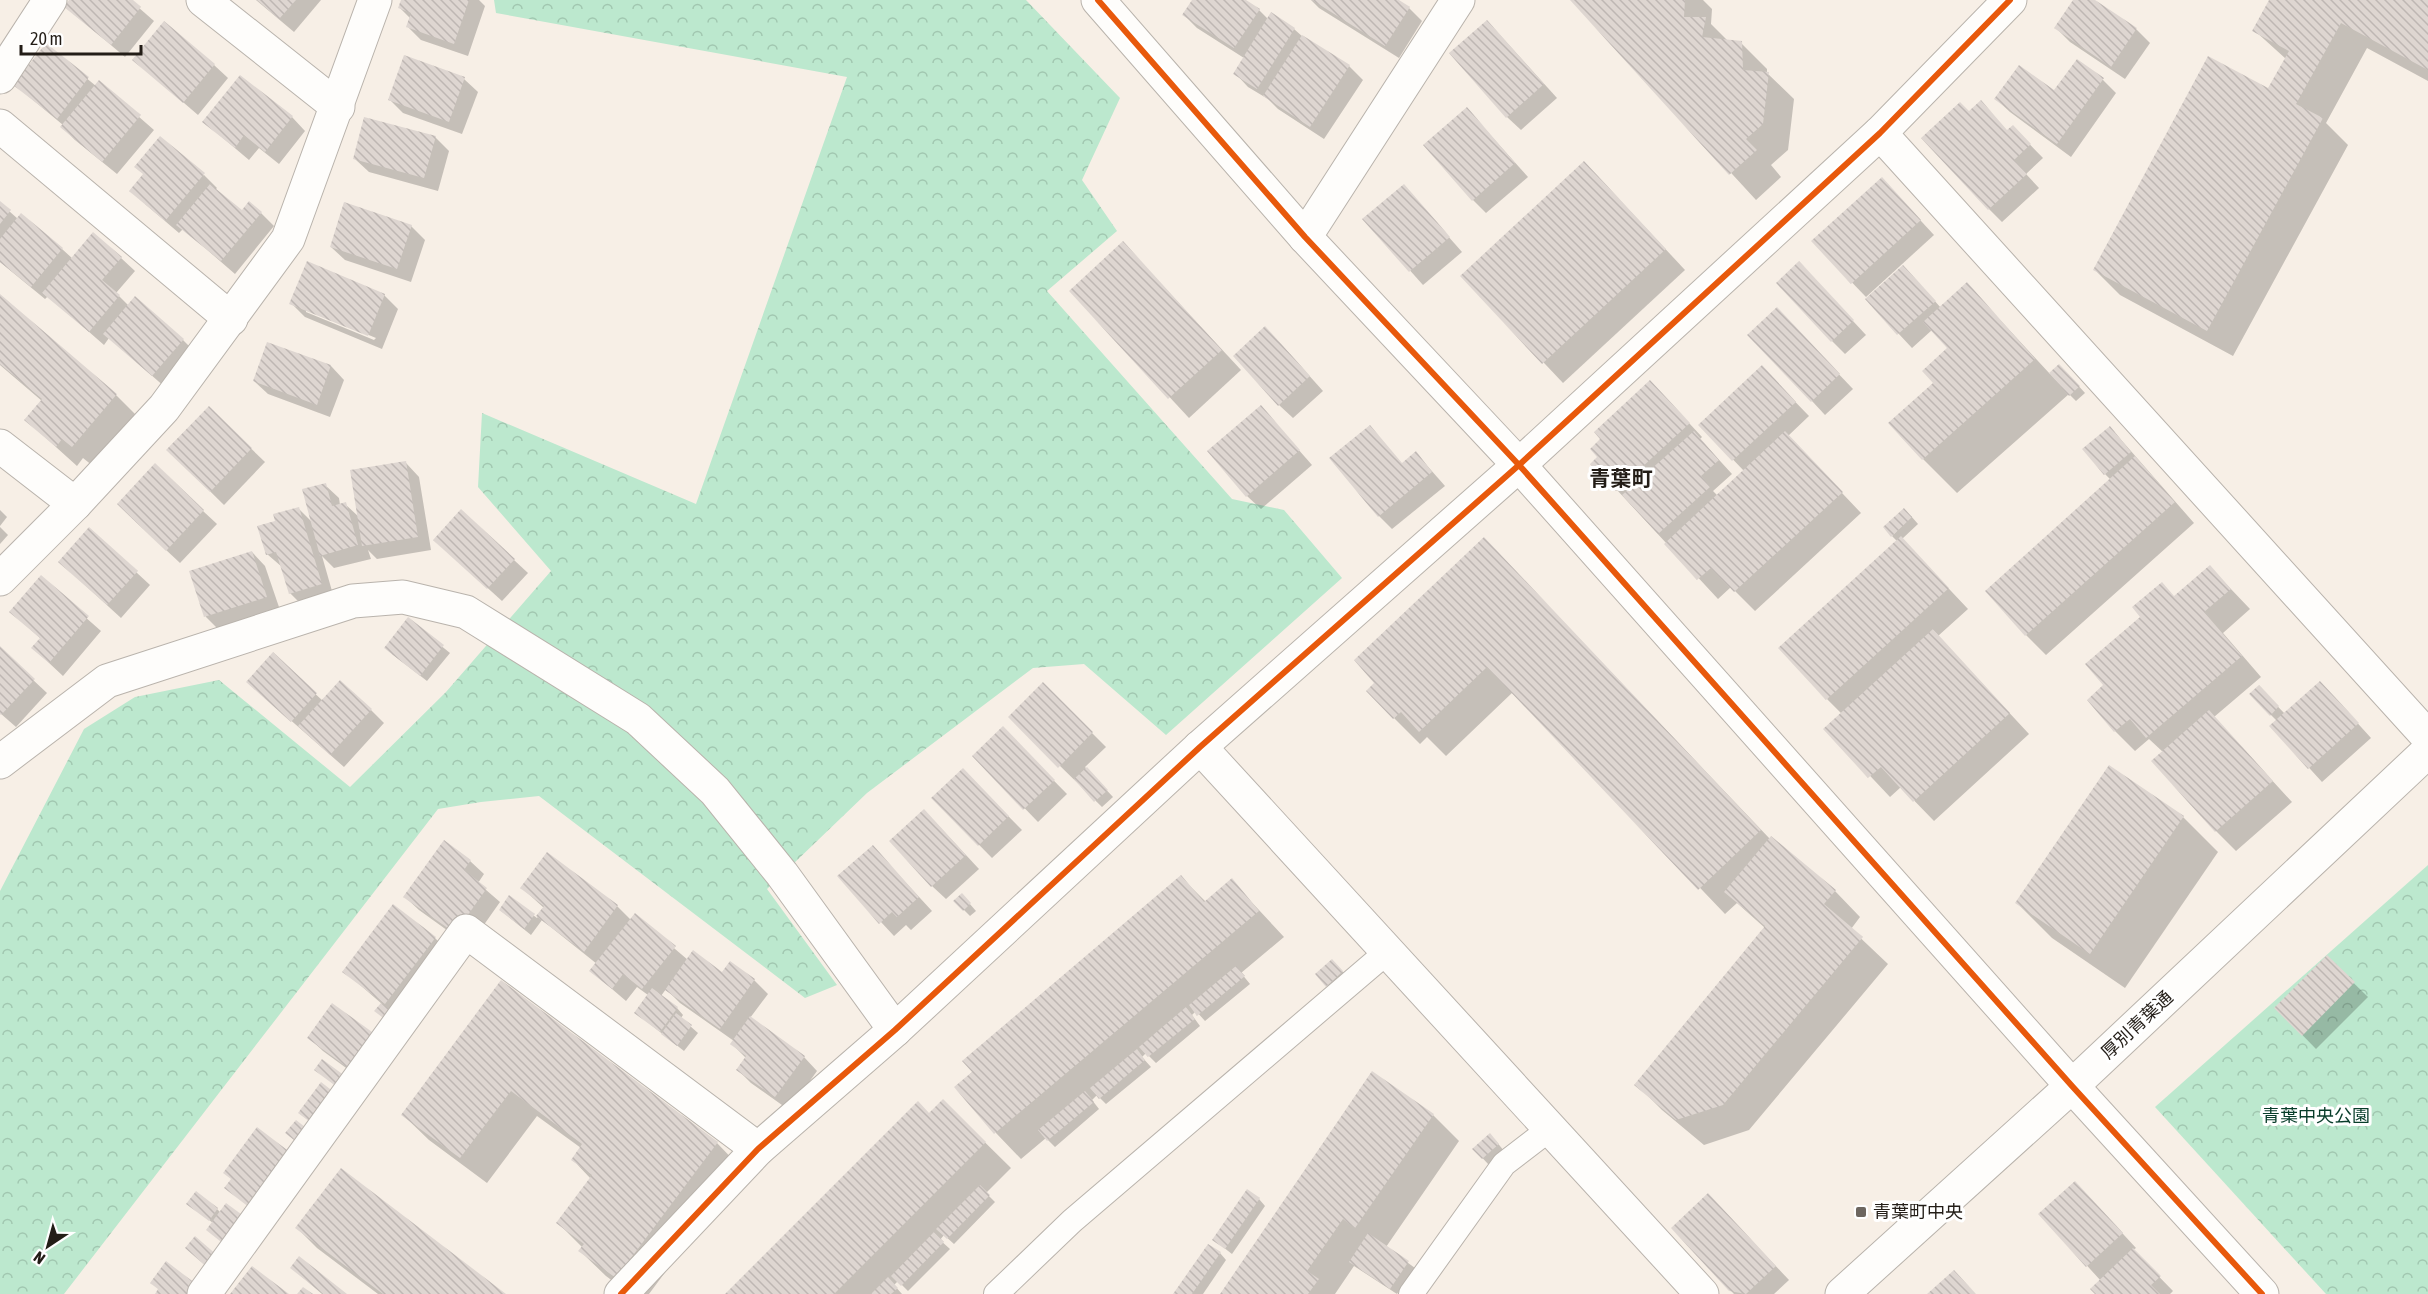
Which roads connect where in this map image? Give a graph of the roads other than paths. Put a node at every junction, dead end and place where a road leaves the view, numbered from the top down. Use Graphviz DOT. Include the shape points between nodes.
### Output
graph roads {
  1 [pos="50,0"];
  2 [pos="203,0"];
  3 [pos="375,0"];
  4 [pos="1458,0"];
  5 [pos="2010,0"];
  6 [pos="1105,3"];
  7 [pos="0,77"];
  8 [pos="338,107"];
  9 [pos="0,126"];
  10 [pos="1880,133"];
  11 [pos="1305,237"];
  12 [pos="231,319"];
  13 [pos="0,446"];
  14 [pos="1519,465"];
  15 [pos="75,504"];
  16 [pos="0,579"];
  17 [pos="2428,737"];
  18 [pos="1200,747"];
  19 [pos="2428,751"];
  20 [pos="1,760"];
  21 [pos="1388,952"];
  22 [pos="895,1030"];
  23 [pos="2072,1086"];
  24 [pos="1551,1128"];
  25 [pos="758,1149"];
  26 [pos="204,1294"];
  27 [pos="621,1294"];
  28 [pos="996,1294"];
  29 [pos="1411,1294"];
  30 [pos="1702,1294"];
  31 [pos="1842,1294"];
  32 [pos="2262,1294"];
  1 -- 7 [label="street"];
  2 -- 8 [label="street"];
  3 -- 8 [label="street"];
  4 -- 11 [label="street"];
  5 -- 10 [label="street"];
  6 -- 11 [label="street"];
  8 -- 12 [label="street" via="288,239"];
  9 -- 12 [label="street"];
  10 -- 14 [label="street"];
  10 -- 17 [label="street"];
  11 -- 14 [label="street"];
  12 -- 15 [label="street" via="164,408"];
  13 -- 15 [label="street"];
  14 -- 18 [label="street"];
  14 -- 23 [label="street"];
  15 -- 16 [label="street"];
  18 -- 21 [label="street"];
  18 -- 22 [label="street"];
  19 -- 23 [label="street, 厚別青葉通"];
  20 -- 22 [label="street" via="107,681 353,601 403,597 466,612 638,719 715,791 782,874"];
  21 -- 24 [label="street"];
  21 -- 28 [label="lane" via="1072,1221"];
  22 -- 25 [label="street"];
  23 -- 31 [label="street, 厚別青葉通"];
  23 -- 32 [label="street"];
  24 -- 29 [label="lane" via="1504,1164"];
  24 -- 30 [label="street"];
  25 -- 26 [label="street" via="466,931"];
  25 -- 27 [label="street"];
}
